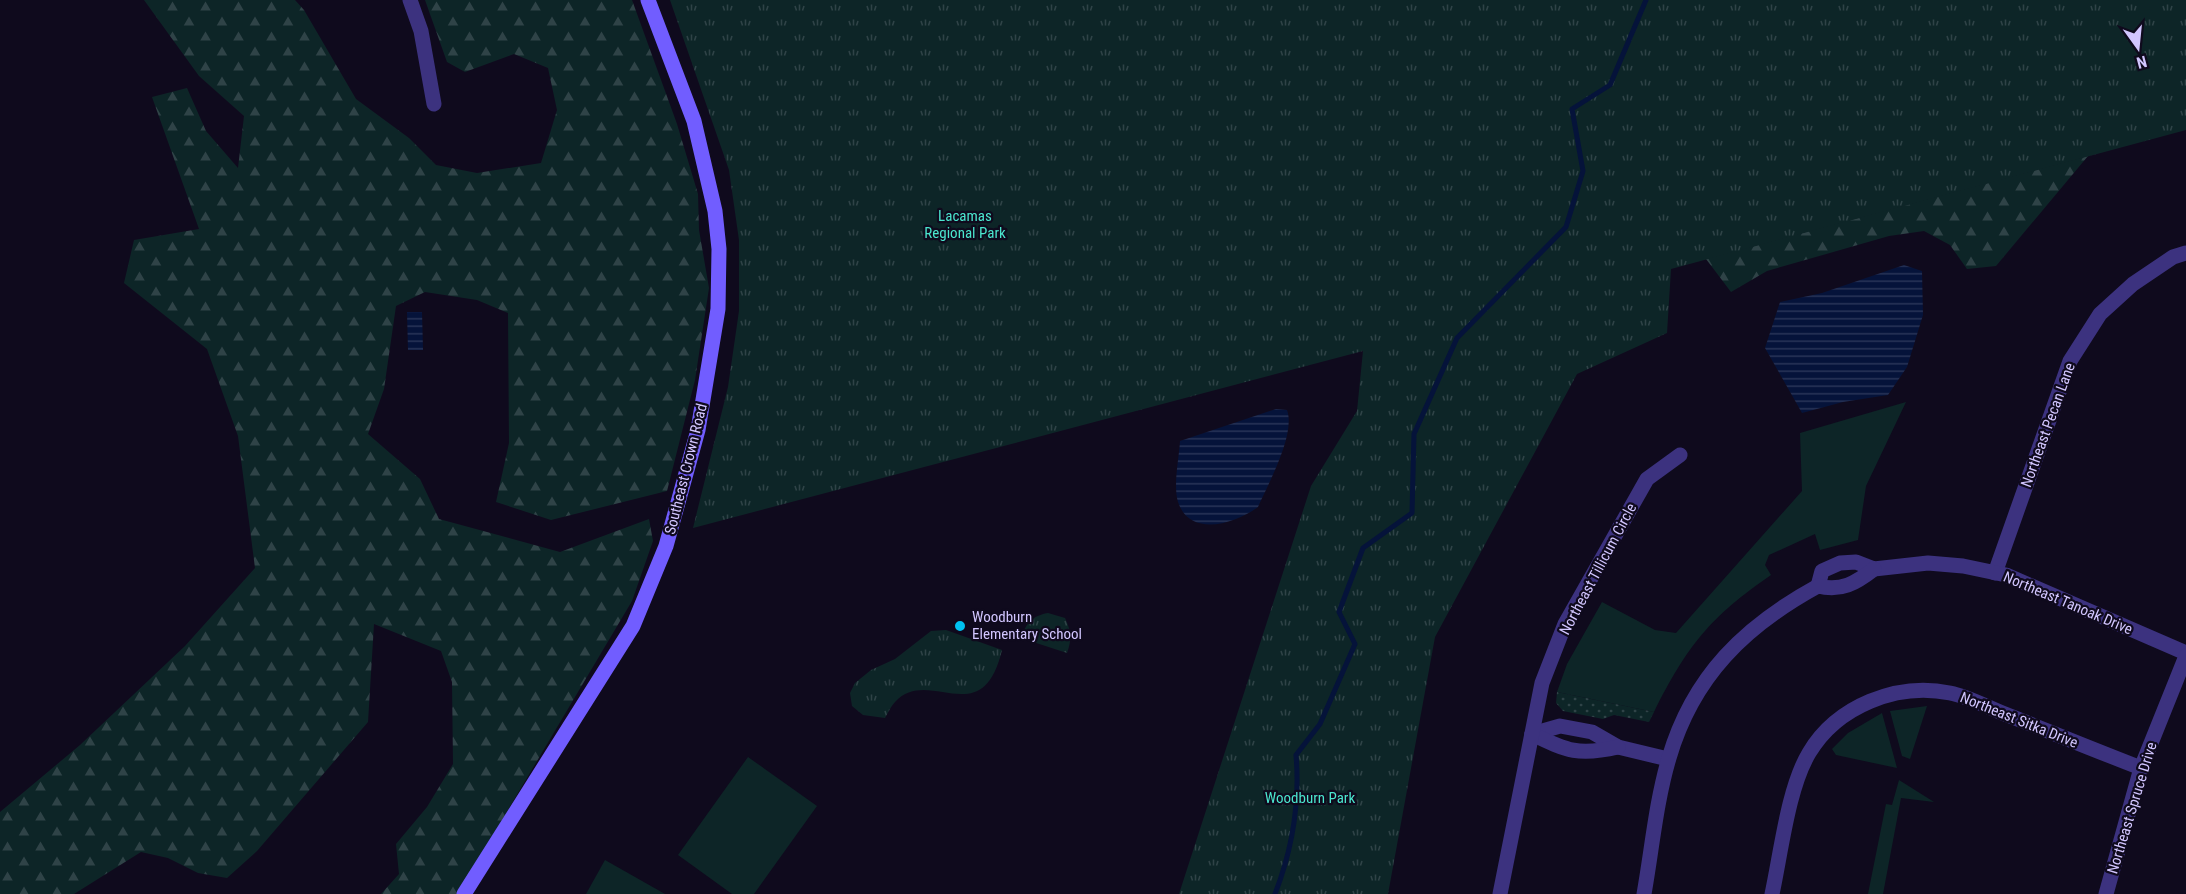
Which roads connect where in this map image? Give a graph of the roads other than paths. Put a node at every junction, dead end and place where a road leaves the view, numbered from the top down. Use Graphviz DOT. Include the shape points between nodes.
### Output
graph roads {
  1 [pos="410,0"];
  2 [pos="648,0"];
  3 [pos="434,104"];
  4 [pos="2186,253"];
  5 [pos="1680,455"];
  6 [pos="1874,569"];
  7 [pos="1995,573"];
  8 [pos="1818,586"];
  9 [pos="2186,654"];
  10 [pos="1532,734"];
  11 [pos="1618,747"];
  12 [pos="1668,759"];
  13 [pos="2141,768"];
  14 [pos="464,894"];
  15 [pos="1500,894"];
  16 [pos="1644,894"];
  17 [pos="1772,894"];
  18 [pos="2106,894"];
  1 -- 3 [label="street" via="421,31"];
  2 -- 14 [label="street, Southeast Crown Road" via="694,121 715,211 718,309 698,430 666,546 633,626"];
  4 -- 7 [label="street, Northeast Pecan Lane" via="2173,257 2133,284 2100,314 2070,362"];
  5 -- 10 [label="street, Northeast Tillicum Circle" via="1647,479 1565,624 1542,683"];
  6 -- 7 [label="street, Northeast Tanoak Drive" via="1928,563"];
  6 -- 8 [label="street, Northeast Tanoak Drive" via="1847,586"];
  6 -- 8 [label="street, Northeast Tanoak Drive" via="1856,562 1840,563 1822,571"];
  7 -- 9 [label="street, Northeast Tanoak Drive"];
  8 -- 12 [label="street, Northeast Tanoak Drive" via="1780,606 1734,644 1699,690"];
  9 -- 13 [label="street, Northeast Spruce Drive"];
  10 -- 11 [label="street" via="1560,748 1588,753"];
  10 -- 11 [label="street" via="1560,726 1592,732"];
  10 -- 15 [label="street, Northeast Tillicum Circle"];
  11 -- 12 [label="street"];
  12 -- 16 [label="street, Northeast Tanoak Drive"];
  13 -- 17 [label="street, Northeast Sitka Drive" via="1951,693 1915,690 1884,696 1850,711 1808,753 1797,779"];
  13 -- 18 [label="street, Northeast Spruce Drive"];
}
